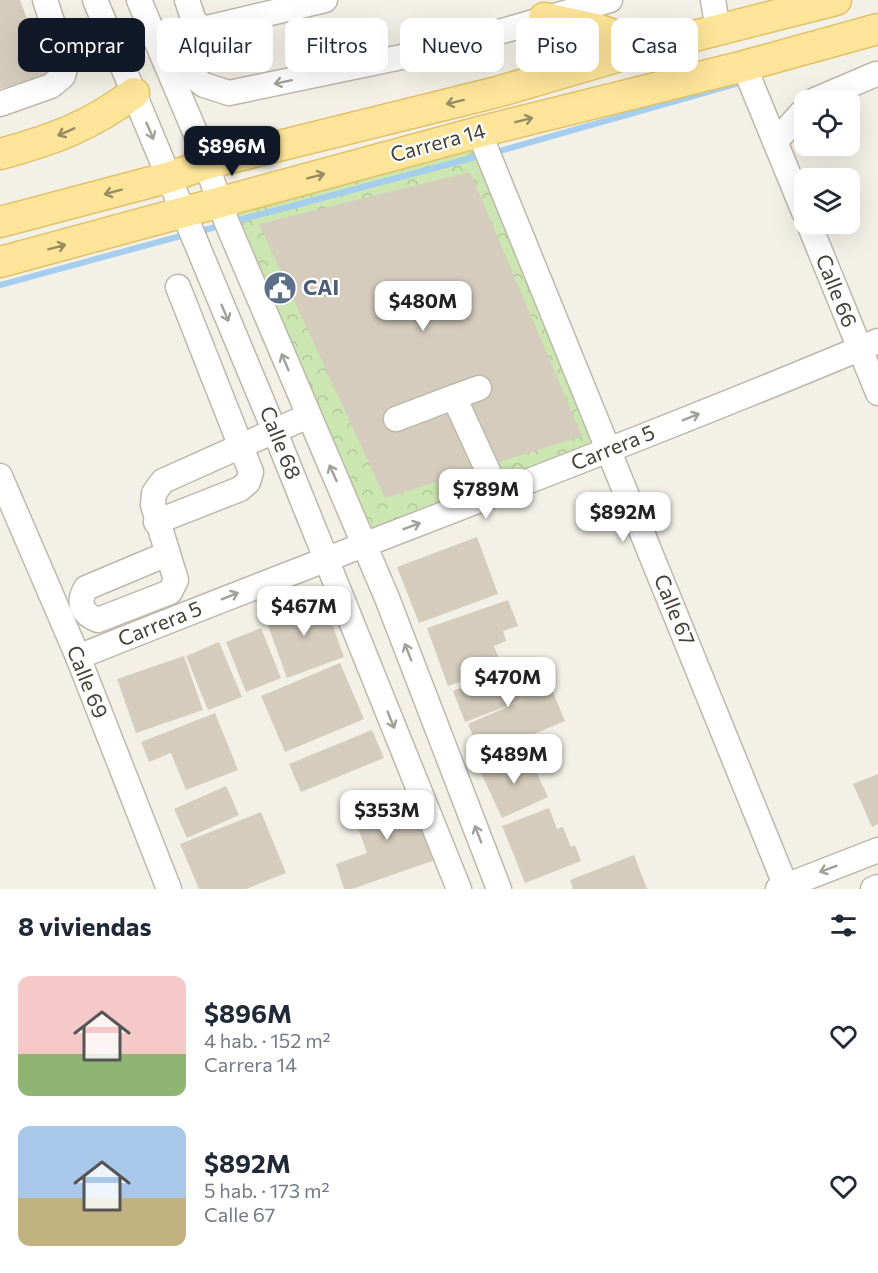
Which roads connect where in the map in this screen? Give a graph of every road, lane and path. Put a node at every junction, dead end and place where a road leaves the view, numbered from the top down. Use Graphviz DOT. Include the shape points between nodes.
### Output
graph roads {
  1 [pos="45,0"];
  2 [pos="95,0"];
  3 [pos="139,0"];
  4 [pos="187,0"];
  5 [pos="325,0"];
  6 [pos="610,0"];
  7 [pos="713,0"];
  8 [pos="837,0"];
  9 [pos="292,4"];
  10 [pos="246,9"];
  11 [pos="544,18"];
  12 [pos="516,26"];
  13 [pos="878,29"];
  14 [pos="718,30"];
  15 [pos="698,35"];
  16 [pos="157,44"];
  17 [pos="611,59"];
  18 [pos="169,72"];
  19 [pos="187,72"];
  20 [pos="876,74"];
  21 [pos="750,81"];
  22 [pos="838,90"];
  23 [pos="134,93"];
  24 [pos="0,104"];
  25 [pos="794,121"];
  26 [pos="482,140"];
  27 [pos="775,142"];
  28 [pos="1,152"];
  29 [pos="206,164"];
  30 [pos="170,177"];
  31 [pos="794,189"];
  32 [pos="223,213"];
  33 [pos="0,222"];
  34 [pos="187,224"];
  35 [pos="813,234"];
  36 [pos="0,262"];
  37 [pos="178,287"];
  38 [pos="869,345"];
  39 [pos="479,388"];
  40 [pos="878,393"];
  41 [pos="454,398"];
  42 [pos="308,416"];
  43 [pos="396,419"];
  44 [pos="275,432"];
  45 [pos="242,446"];
  46 [pos="609,450"];
  47 [pos="0,476"];
  48 [pos="498,493"];
  49 [pos="156,522"];
  50 [pos="364,544"];
  51 [pos="167,554"];
  52 [pos="326,558"];
  53 [pos="78,657"];
  54 [pos="878,850"];
  55 [pos="878,887"];
  56 [pos="784,888"];
  57 [pos="169,889"];
  58 [pos="459,889"];
  59 [pos="499,889"];
  60 [pos="873,889"];
  1 -- 24 [label="street" via="66,64 63,76 51,86"];
  2 -- 23 [label="street, Calle 68"];
  3 -- 16 [label="street, Calle 68"];
  4 -- 10 [label="street" via="194,21 203,29"];
  5 -- 9 [label="street"];
  6 -- 11 [label="street"];
  7 -- 14 [label="street"];
  8 -- 14 [label="main road, Carrera 14"];
  9 -- 10 [label="street"];
  12 -- 19 [label="street, one-way" via="440,49 229,93 204,85"];
  13 -- 21 [label="main road, Carrera 14"];
  14 -- 15 [label="main road, Carrera 14"];
  17 -- 29 [label="main road, Carrera 14, one-way" via="497,92"];
  18 -- 29 [label="street, Calle 68"];
  20 -- 22 [label="street"];
  26 -- 21 [label="main road, Carrera 14, one-way"];
  21 -- 27 [label="street"];
  23 -- 28 [label="main road, one-way" via="105,115 43,142"];
  23 -- 30 [label="street, Calle 68, one-way"];
  25 -- 27 [label="street"];
  32 -- 26 [label="main road, Carrera 14, one-way"];
  26 -- 46 [label="street, Calle 67"];
  27 -- 31 [label="street"];
  29 -- 30 [label="main road, Carrera 14"];
  29 -- 32 [label="street, Calle 68"];
  30 -- 33 [label="main road, Carrera 14, one-way"];
  30 -- 34 [label="street, Calle 68"];
  32 -- 34 [label="main road, Carrera 14"];
  42 -- 32 [label="street, Calle 68, one-way"];
  36 -- 34 [label="main road, Carrera 14, one-way"];
  34 -- 44 [label="street, Calle 68, one-way"];
  35 -- 38 [label="street, Calle 66"];
  37 -- 45 [label="street"];
  38 -- 40 [label="street, Calle 66"];
  46 -- 38 [label="street, Carrera 5, one-way"];
  39 -- 41 [label="street"];
  41 -- 43 [label="street"];
  41 -- 48 [label="street"];
  42 -- 44 [label="street"];
  50 -- 42 [label="street, Calle 68, one-way"];
  44 -- 45 [label="street"];
  44 -- 52 [label="street, Calle 68"];
  45 -- 49 [label="street" via="163,481 154,493"];
  45 -- 49 [label="street" via="251,472 248,482 240,489"];
  46 -- 48 [label="street, Carrera 5"];
  46 -- 56 [label="street, Calle 67"];
  47 -- 53 [label="street, Calle 69"];
  50 -- 48 [label="street, Carrera 5, one-way"];
  49 -- 51 [label="street"];
  50 -- 52 [label="street, Carrera 5"];
  59 -- 50 [label="street, Calle 68, one-way"];
  53 -- 52 [label="street, Carrera 5, one-way"];
  52 -- 58 [label="street, Calle 68, one-way"];
  53 -- 57 [label="street, Calle 69"];
  54 -- 56 [label="street, one-way"];
  55 -- 60 [label="street"];
}
